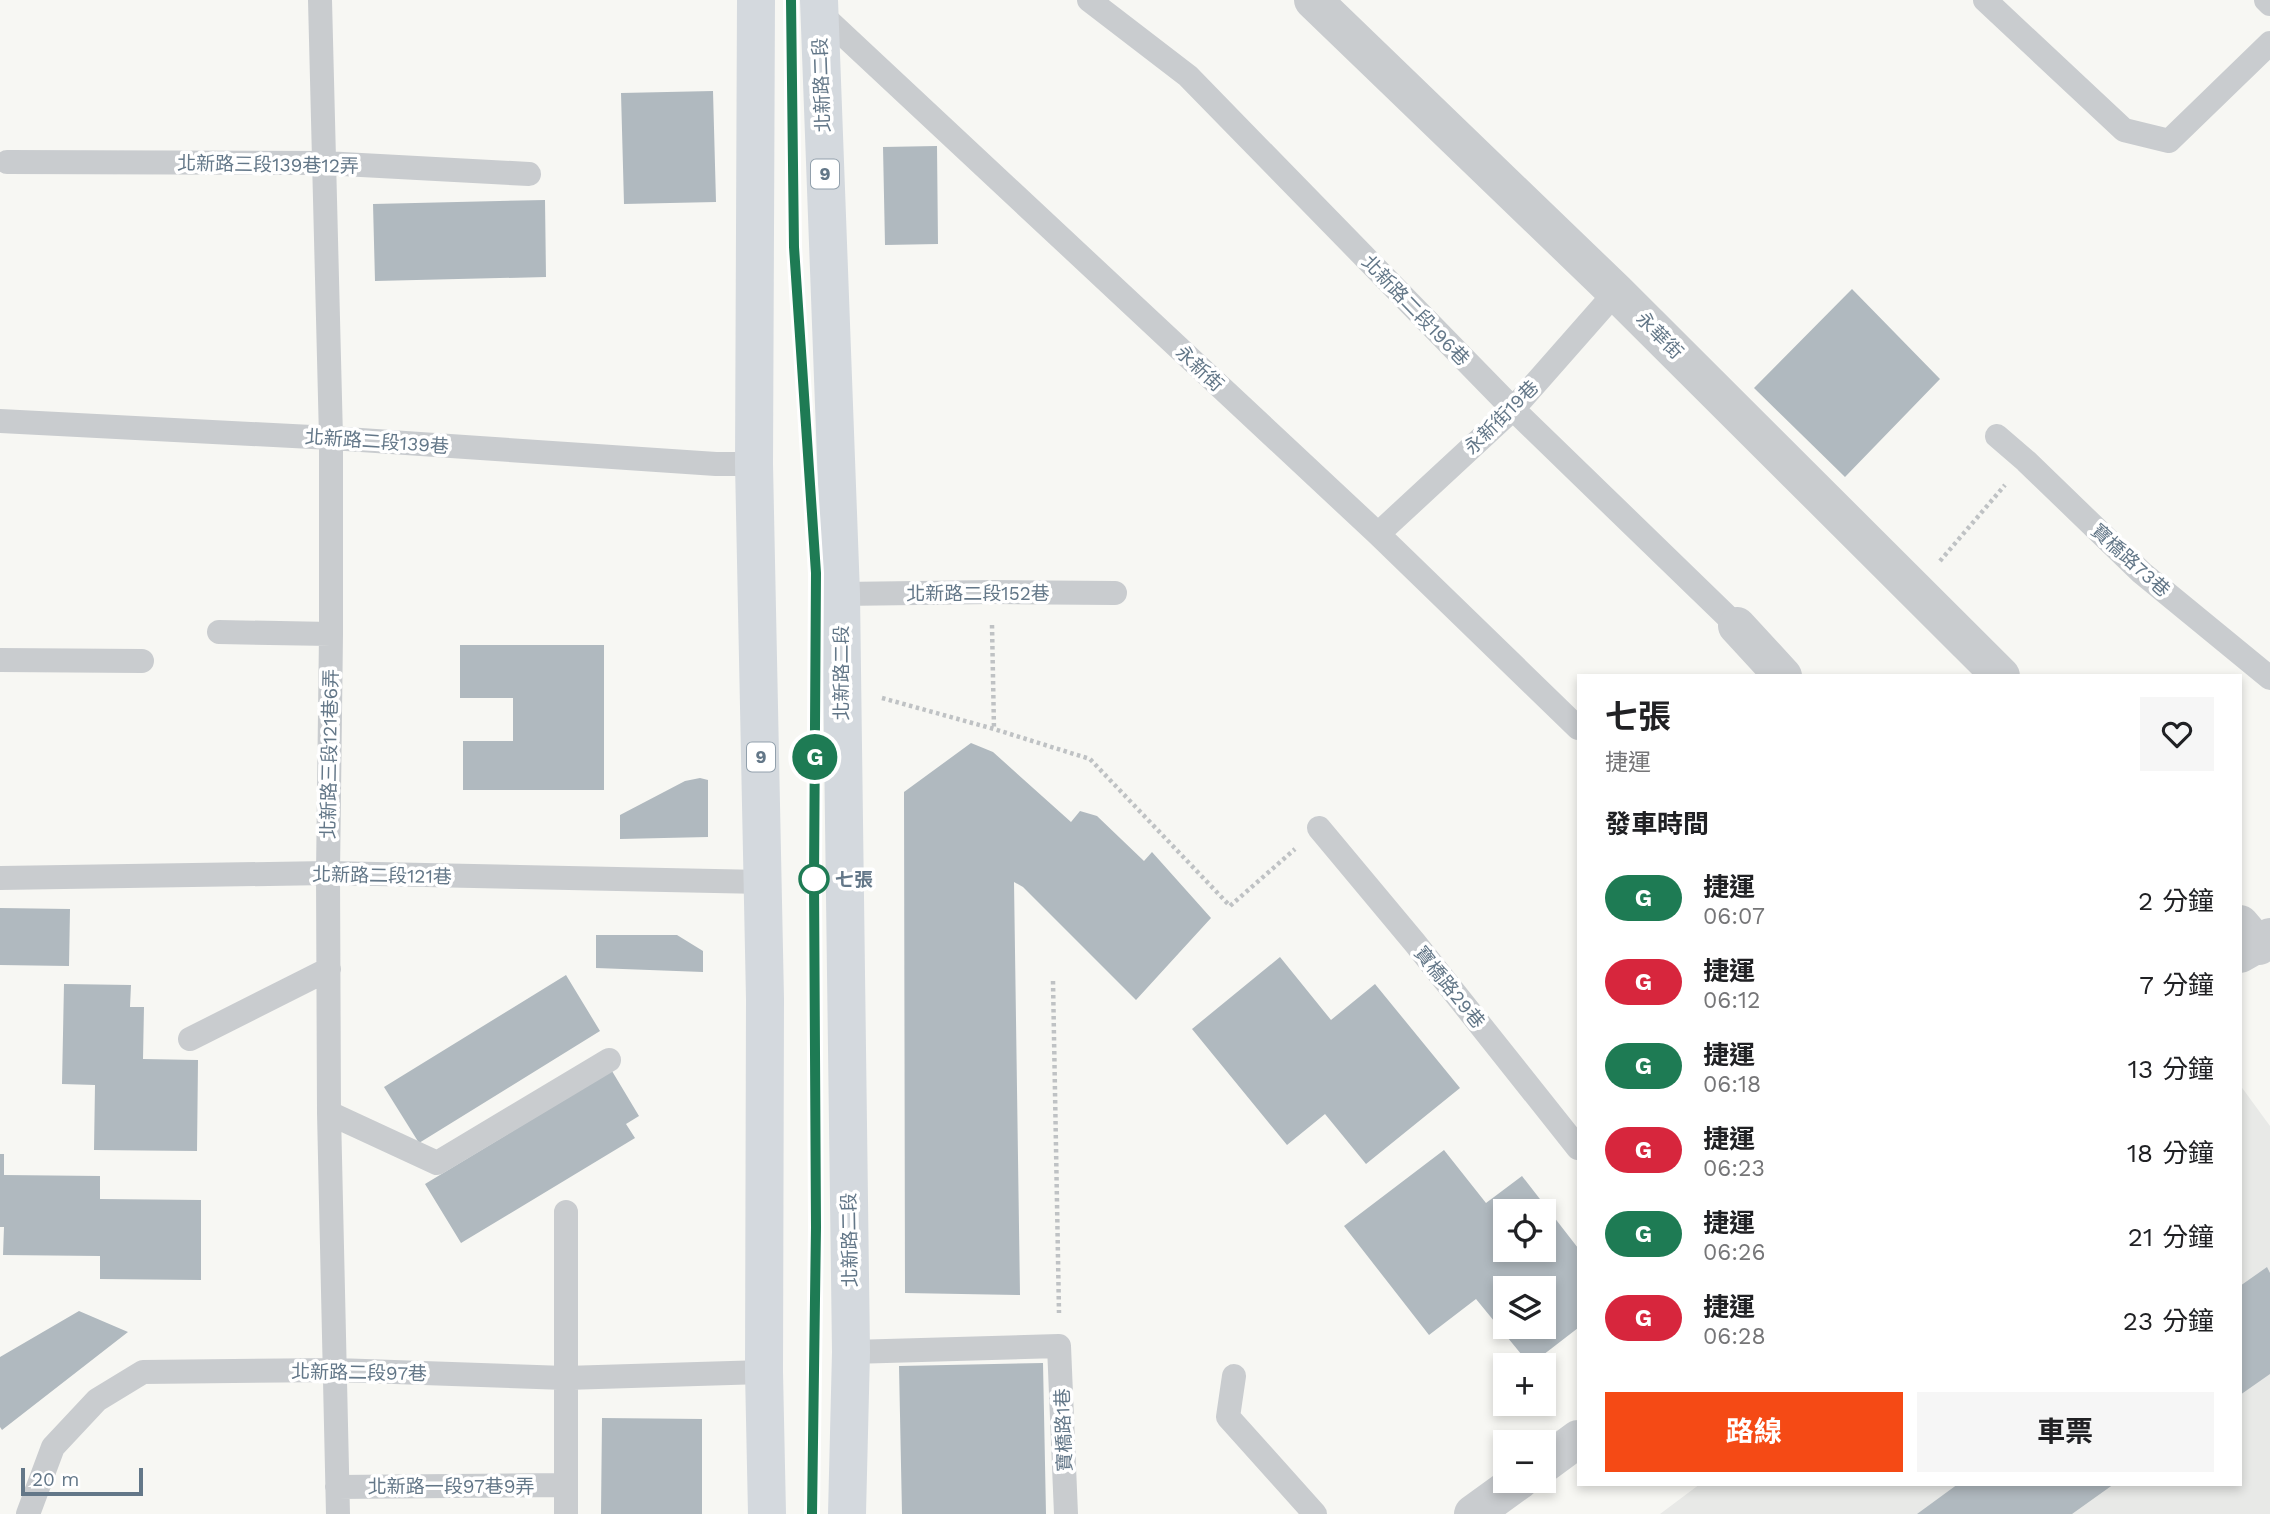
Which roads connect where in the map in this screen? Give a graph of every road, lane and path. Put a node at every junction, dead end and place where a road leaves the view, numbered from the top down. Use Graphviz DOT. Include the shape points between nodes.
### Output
graph roads {
  1 [pos="320,0"];
  2 [pos="756,0"];
  3 [pos="1089,0"];
  4 [pos="1985,0"];
  5 [pos="2266,0"];
  6 [pos="1324,4"];
  7 [pos="2270,4"];
  8 [pos="819,6"];
  9 [pos="2270,43"];
  10 [pos="7,162"];
  11 [pos="324,163"];
  12 [pos="529,174"];
  13 [pos="1616,292"];
  14 [pos="1513,409"];
  15 [pos="0,421"];
  16 [pos="1997,436"];
  17 [pos="331,438"];
  18 [pos="2026,461"];
  19 [pos="754,464"];
  20 [pos="1378,534"];
  21 [pos="1915,590"];
  22 [pos="992,592"];
  23 [pos="1115,593"];
  24 [pos="841,594"];
  25 [pos="1737,626"];
  26 [pos="219,632"];
  27 [pos="331,635"];
  28 [pos="0,660"];
  29 [pos="142,661"];
  30 [pos="1781,674"];
  31 [pos="1999,674"];
  32 [pos="2270,678"];
  33 [pos="841,685"];
  34 [pos="1577,727"];
  35 [pos="994,729"];
  36 [pos="1319,828"];
  37 [pos="328,873"];
  38 [pos="0,878"];
  39 [pos="764,881"];
  40 [pos="329,969"];
  41 [pos="1053,981"];
  42 [pos="190,1040"];
  43 [pos="609,1060"];
  44 [pos="329,1113"];
  45 [pos="1577,1147"];
  46 [pos="566,1212"];
  47 [pos="1059,1346"];
  48 [pos="851,1352"];
  49 [pos="336,1370"];
  50 [pos="764,1372"];
  51 [pos="1234,1376"];
  52 [pos="565,1378"];
  53 [pos="1577,1440"];
  54 [pos="1556,1455"];
  55 [pos="566,1485"];
  56 [pos="337,1486"];
  57 [pos="1502,1493"];
  58 [pos="28,1514"];
  59 [pos="338,1514"];
  60 [pos="566,1514"];
  61 [pos="767,1514"];
  62 [pos="847,1514"];
  63 [pos="1066,1514"];
  64 [pos="1315,1514"];
  65 [pos="1473,1514"];
  1 -- 11 [label="lane, 北新路三段121巷6弄"];
  2 -- 19 [label="main road, 9"];
  3 -- 14 [label="lane, 北新路二段196巷" via="1188,76"];
  4 -- 9 [label="lane" via="2124,130 2168,141"];
  5 -- 7 [label="lane"];
  6 -- 13 [label="street, 永華街"];
  8 -- 20 [label="lane, 永新街"];
  8 -- 24 [label="main road, 北新路二段 / 9"];
  10 -- 11 [label="lane, 北新路三段139巷12弄"];
  11 -- 12 [label="lane, 北新路三段139巷12弄"];
  11 -- 17 [label="lane, 北新路三段121巷6弄"];
  13 -- 14 [label="lane, 永新街19巷"];
  13 -- 21 [label="street, 永華街"];
  14 -- 20 [label="lane, 永新街19巷"];
  14 -- 25 [label="lane, 北新路二段196巷"];
  15 -- 17 [label="lane, 北新路二段139巷"];
  16 -- 18 [label="lane, 寶橋路73巷"];
  17 -- 19 [label="lane, 北新路二段139巷"];
  17 -- 27 [label="lane, 北新路三段121巷6弄"];
  18 -- 21 [label="path"];
  18 -- 32 [label="lane, 寶橋路73巷" via="2143,573"];
  19 -- 39 [label="main road, 9"];
  20 -- 34 [label="lane, 永新街"];
  21 -- 31 [label="street, 永華街"];
  22 -- 23 [label="lane, 北新路二段152巷"];
  22 -- 24 [label="lane, 北新路二段152巷"];
  22 -- 35 [label="path"];
  24 -- 33 [label="main road, 北新路二段 / 9"];
  25 -- 30 [label="street"];
  26 -- 27 [label="lane"];
  27 -- 37 [label="lane, 北新路三段121巷6弄"];
  28 -- 29 [label="lane"];
  33 -- 35 [label="path"];
  33 -- 48 [label="main road, 北新路二段 / 9"];
  35 -- 36 [label="path" via="1090,759 1230,906"];
  36 -- 45 [label="lane, 寶橋路29巷"];
  37 -- 38 [label="lane, 北新路二段121巷"];
  37 -- 39 [label="lane, 北新路二段121巷"];
  37 -- 40 [label="lane, 北新路三段121巷6弄"];
  39 -- 50 [label="main road, 9"];
  40 -- 42 [label="lane"];
  40 -- 44 [label="lane, 北新路三段121巷6弄"];
  41 -- 47 [label="path"];
  43 -- 44 [label="lane" via="437,1163"];
  44 -- 49 [label="lane, 北新路三段121巷6弄"];
  46 -- 52 [label="lane"];
  47 -- 48 [label="lane"];
  47 -- 63 [label="lane, 寶橋路1巷"];
  48 -- 62 [label="main road, 北新路二段 / 9"];
  49 -- 52 [label="lane, 北新路二段97巷"];
  49 -- 56 [label="lane"];
  49 -- 58 [label="lane, 北新路二段97巷" via="143,1372 97,1400 53,1447"];
  50 -- 52 [label="lane, 北新路二段97巷"];
  50 -- 61 [label="main road, 9"];
  51 -- 64 [label="lane" via="1228,1417"];
  52 -- 55 [label="lane"];
  53 -- 54 [label="street"];
  55 -- 56 [label="lane, 北新路一段97巷9弄"];
  55 -- 60 [label="lane"];
  56 -- 59 [label="lane"];
  57 -- 65 [label="street"];
}
